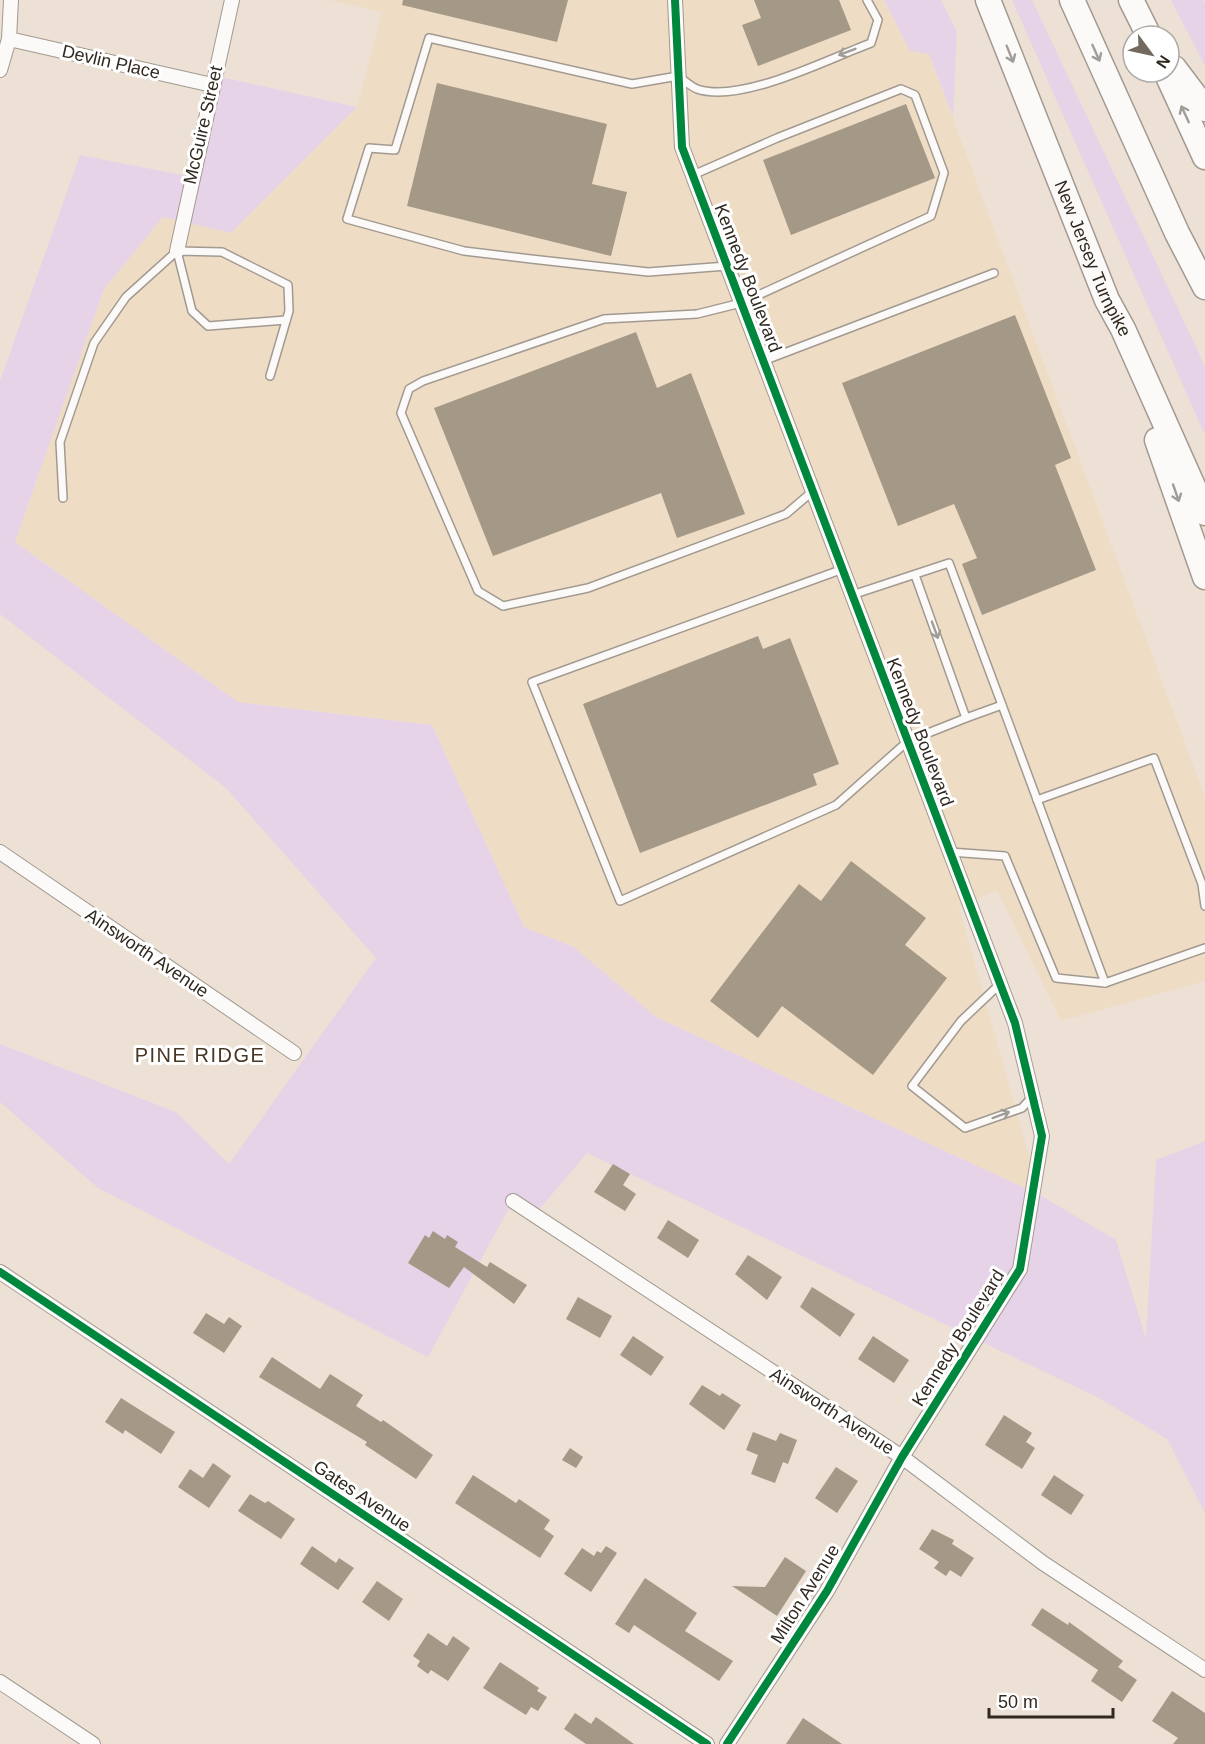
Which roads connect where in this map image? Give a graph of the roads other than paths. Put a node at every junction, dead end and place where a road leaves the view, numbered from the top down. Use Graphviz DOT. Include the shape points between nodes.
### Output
graph roads {
  1 [pos="11,0"];
  2 [pos="232,0"];
  3 [pos="675,0"];
  4 [pos="867,0"];
  5 [pos="988,0"];
  6 [pos="1072,0"];
  7 [pos="1131,0"];
  8 [pos="1143,24"];
  9 [pos="9,39"];
  10 [pos="0,70"];
  11 [pos="678,76"];
  12 [pos="1181,77"];
  13 [pos="1172,84"];
  14 [pos="212,85"];
  15 [pos="1205,109"];
  16 [pos="1205,157"];
  17 [pos="693,175"];
  18 [pos="1177,233"];
  19 [pos="177,251"];
  20 [pos="727,266"];
  21 [pos="994,273"];
  22 [pos="1205,287"];
  23 [pos="1107,300"];
  24 [pos="741,303"];
  25 [pos="1205,309"];
  26 [pos="286,320"];
  27 [pos="763,361"];
  28 [pos="270,376"];
  29 [pos="813,491"];
  30 [pos="63,498"];
  31 [pos="1205,513"];
  32 [pos="843,569"];
  33 [pos="915,575"];
  34 [pos="1205,577"];
  35 [pos="852,595"];
  36 [pos="1002,705"];
  37 [pos="966,718"];
  38 [pos="908,741"];
  39 [pos="1037,800"];
  40 [pos="0,852"];
  41 [pos="950,852"];
  42 [pos="1205,906"];
  43 [pos="1205,948"];
  44 [pos="1105,983"];
  45 [pos="1000,984"];
  46 [pos="294,1053"];
  47 [pos="1033,1096"];
  48 [pos="513,1201"];
  49 [pos="0,1272"];
  50 [pos="902,1457"];
  51 [pos="1205,1670"];
  52 [pos="0,1682"];
  53 [pos="93,1744"];
  54 [pos="707,1744"];
  55 [pos="727,1744"];
  1 -- 9 [label="street"];
  2 -- 14 [label="street, McGuire Street"];
  3 -- 11 [label="street, Kennedy Boulevard"];
  4 -- 11 [label="lane, one-way" via="878,20 871,43 747,90 702,90"];
  5 -- 23 [label="highway, New Jersey Turnpike, one-way"];
  6 -- 18 [label="highway, one-way"];
  7 -- 8 [label="highway"];
  9 -- 10 [label="street"];
  9 -- 14 [label="street, Devlin Place"];
  11 -- 17 [label="street, Kennedy Boulevard" via="682,147"];
  11 -- 20 [label="lane" via="632,84 429,38 395,150 369,148 347,219 465,251 509,257 648,272"];
  12 -- 15 [label="highway"];
  16 -- 13 [label="highway, one-way"];
  14 -- 19 [label="street, McGuire Street"];
  17 -- 20 [label="street, Kennedy Boulevard"];
  17 -- 24 [label="lane" via="901,89 915,95 944,173 931,216"];
  18 -- 22 [label="highway"];
  18 -- 25 [label="highway"];
  19 -- 26 [label="lane" via="222,252 288,285"];
  19 -- 26 [label="lane" via="192,311 208,326"];
  19 -- 30 [label="lane" via="126,297 94,343 60,442"];
  20 -- 24 [label="street, Kennedy Boulevard"];
  21 -- 27 [label="lane"];
  23 -- 31 [label="highway, New Jersey Turnpike"];
  23 -- 34 [label="highway, one-way" via="1114,332 1153,427"];
  24 -- 27 [label="street, Kennedy Boulevard"];
  24 -- 29 [label="lane" via="697,314 604,319 423,381 409,388 401,413 478,591 504,606 588,588 786,514"];
  26 -- 28 [label="lane"];
  27 -- 29 [label="street, Kennedy Boulevard"];
  29 -- 32 [label="street, Kennedy Boulevard"];
  32 -- 35 [label="street, Kennedy Boulevard"];
  32 -- 38 [label="lane" via="532,682 620,901 836,805"];
  33 -- 35 [label="lane"];
  33 -- 36 [label="lane" via="949,563"];
  33 -- 37 [label="lane, one-way"];
  35 -- 38 [label="street, Kennedy Boulevard"];
  36 -- 37 [label="lane"];
  36 -- 39 [label="lane"];
  37 -- 38 [label="lane"];
  38 -- 41 [label="street, Kennedy Boulevard"];
  39 -- 42 [label="lane" via="1154,758 1202,884"];
  39 -- 44 [label="lane"];
  40 -- 46 [label="street, Ainsworth Avenue"];
  41 -- 44 [label="lane" via="1005,856 1056,978"];
  41 -- 45 [label="street, Kennedy Boulevard"];
  43 -- 44 [label="lane"];
  45 -- 47 [label="street, Kennedy Boulevard" via="1015,1023"];
  45 -- 47 [label="lane, one-way" via="961,1021 912,1086 965,1128 1022,1108"];
  47 -- 50 [label="street, Kennedy Boulevard" via="1042,1136 1020,1269"];
  48 -- 50 [label="street, Ainsworth Avenue"];
  49 -- 54 [label="street, Gates Avenue"];
  50 -- 51 [label="street, Ainsworth Avenue" via="1043,1563"];
  50 -- 55 [label="street, Milton Avenue" via="827,1591"];
  52 -- 53 [label="street"];
}
